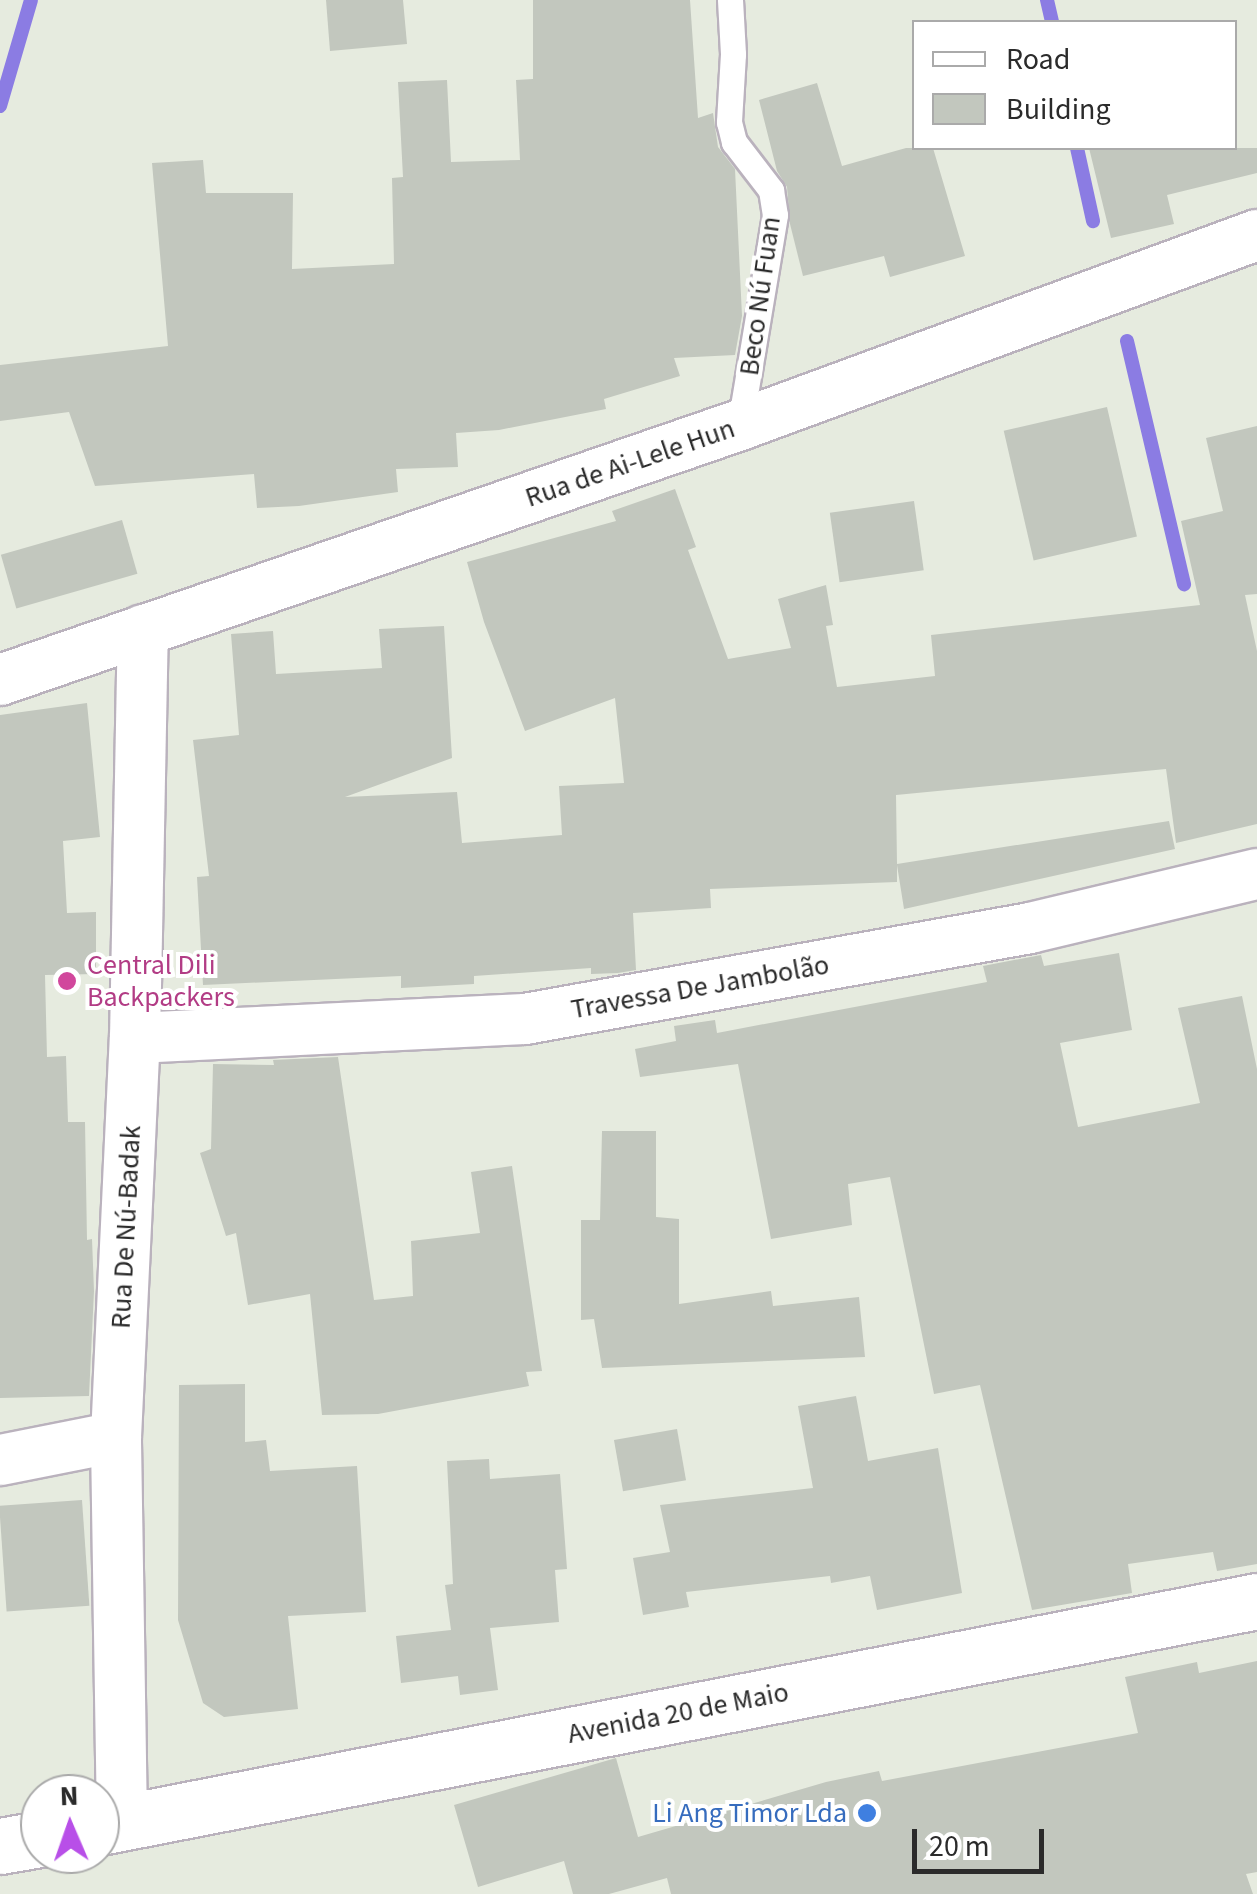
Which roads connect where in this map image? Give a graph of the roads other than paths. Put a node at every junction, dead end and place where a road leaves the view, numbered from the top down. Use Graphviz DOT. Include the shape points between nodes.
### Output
graph roads {
  1 [pos="730,0"];
  2 [pos="1257,235"];
  3 [pos="740,425"];
  4 [pos="143,630"];
  5 [pos="0,680"];
  6 [pos="1257,874"];
  7 [pos="135,1038"];
  8 [pos="116,1436"];
  9 [pos="0,1460"];
  10 [pos="1257,1601"];
  11 [pos="112,1774"];
  12 [pos="120,1823"];
  1 -- 3 [label="lane, Beco Nú Fuan" via="729,122 734,142 771,190 775,215"];
  2 -- 3 [label="street, Rua de Ai-Lele Hun"];
  3 -- 4 [label="street, Rua de Ai-Lele Hun"];
  4 -- 5 [label="street, Rua de Ai-Lele Hun"];
  4 -- 7 [label="street, Rua De Nú-Badak"];
  6 -- 7 [label="street, Travessa De Jambolão" via="1030,928 526,1019"];
  7 -- 8 [label="street, Rua De Nú-Badak"];
  8 -- 9 [label="street"];
  8 -- 11 [label="street, Rua De Nú-Badak"];
  10 -- 12 [label="main road, Avenida 20 de Maio"];
}
